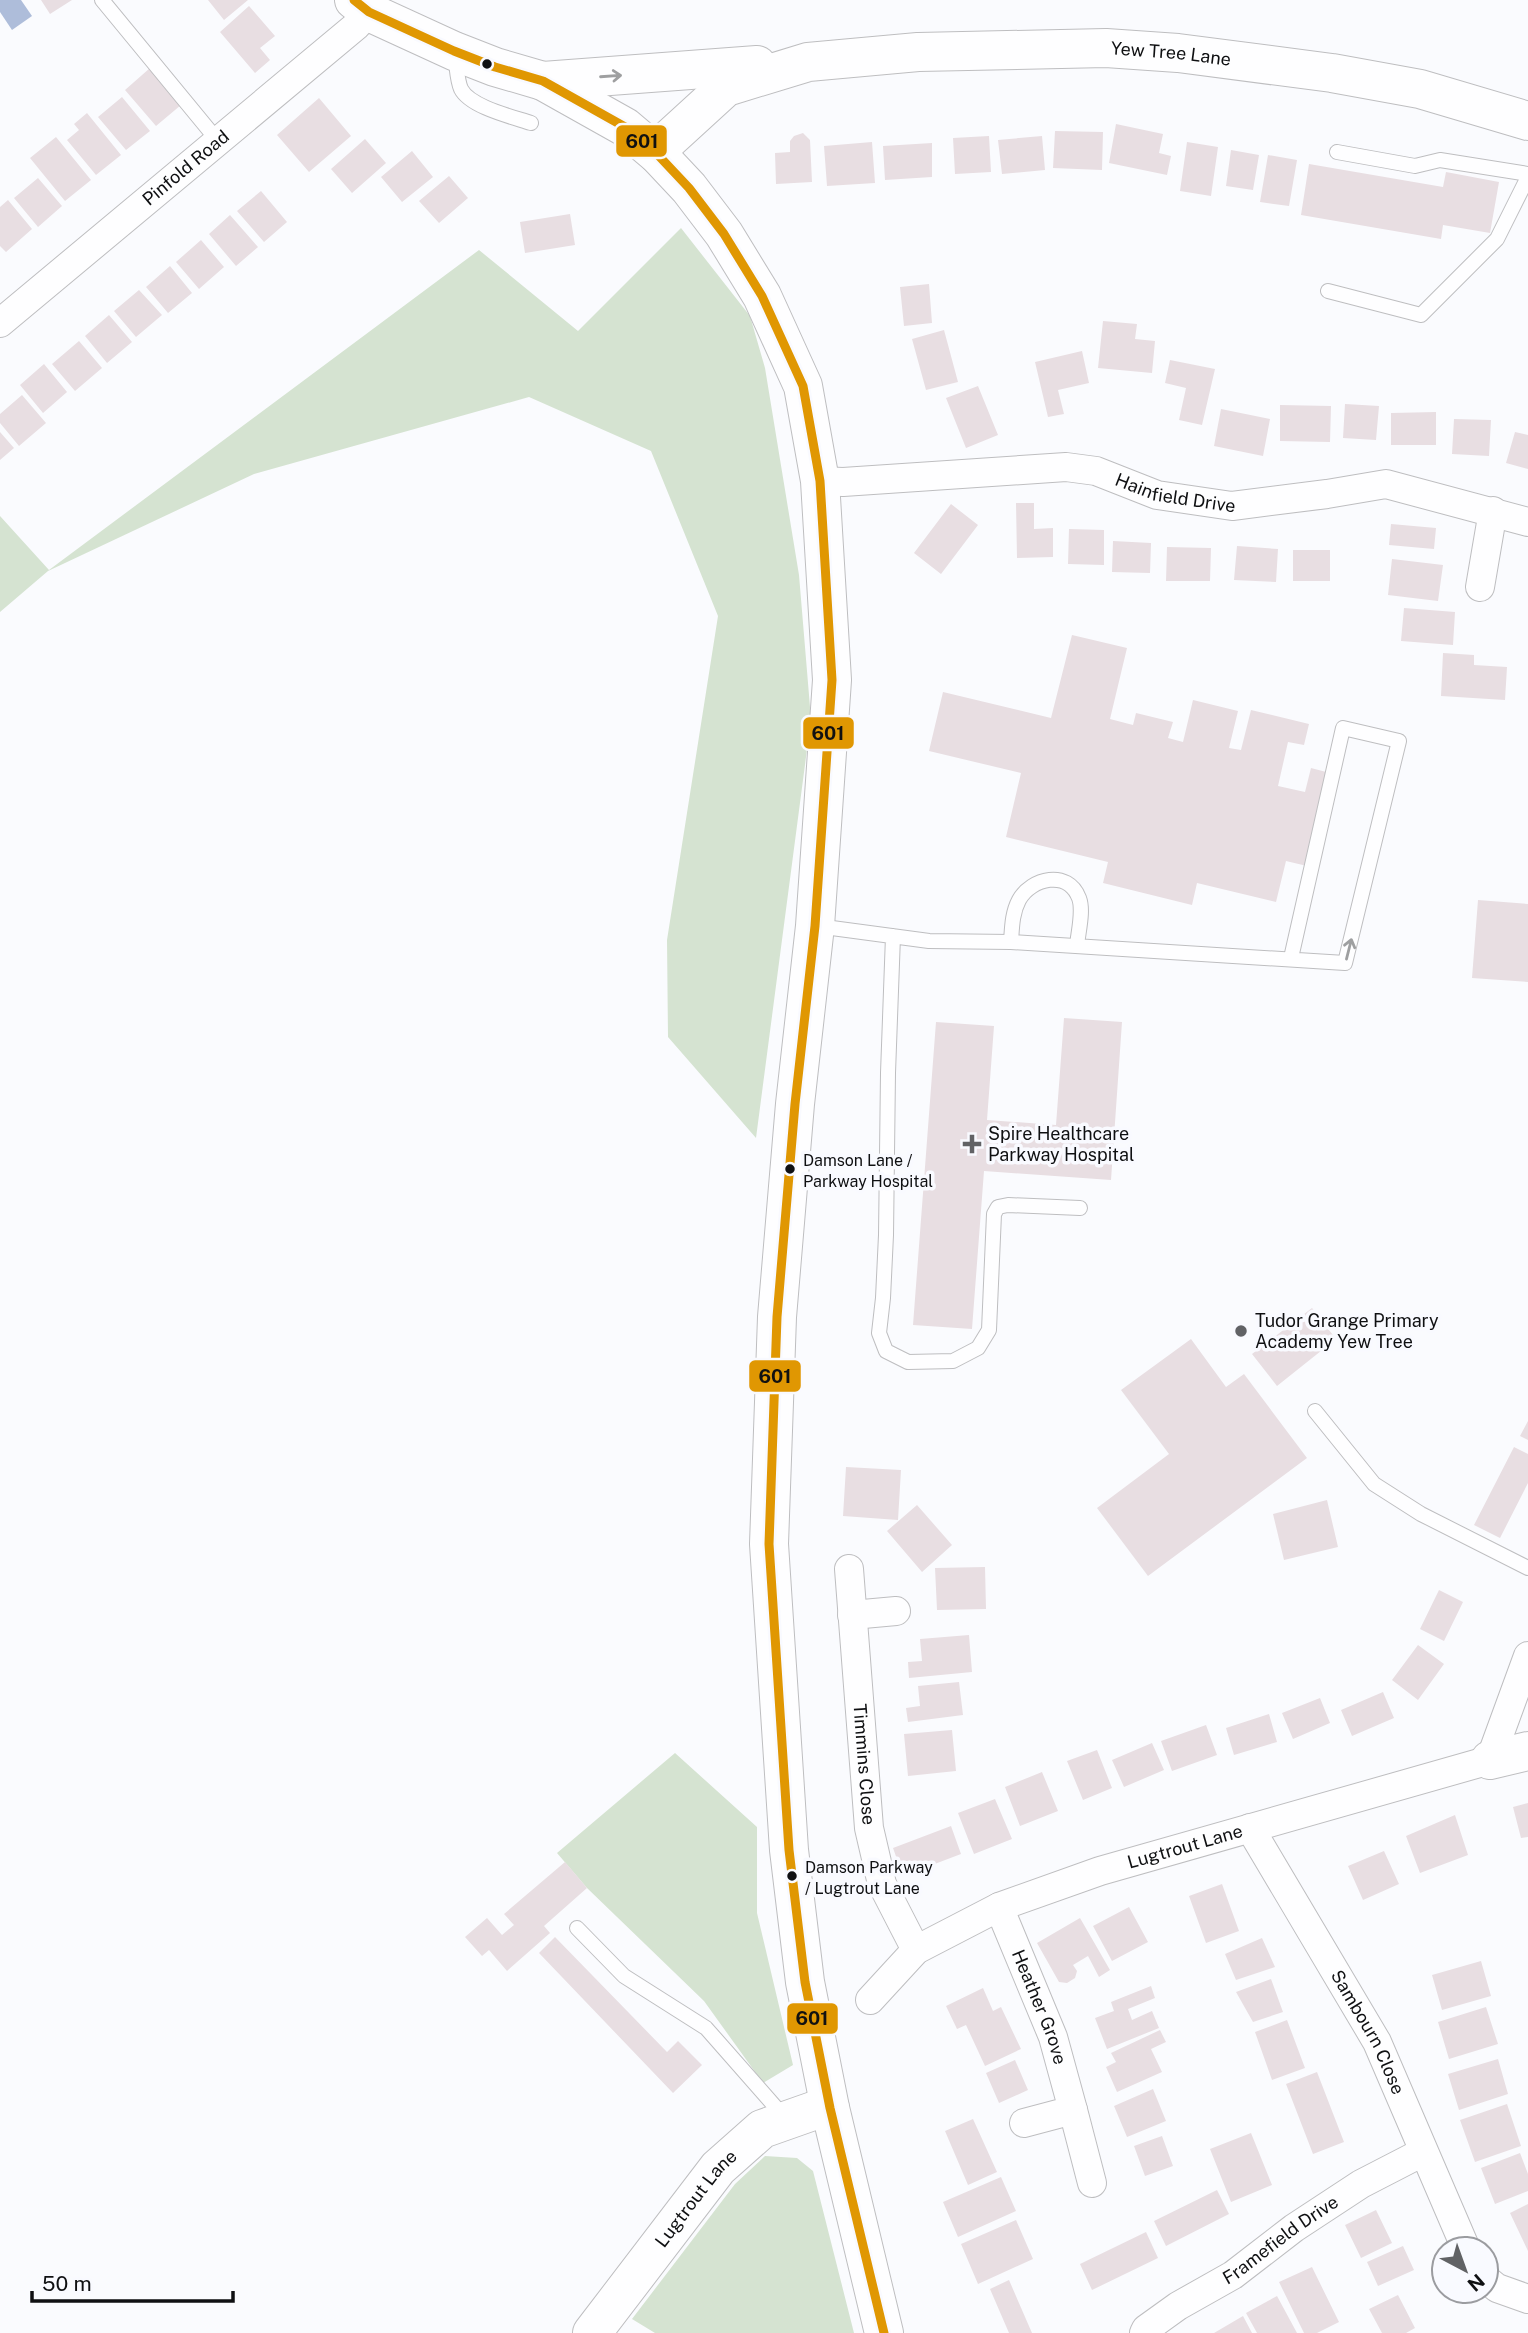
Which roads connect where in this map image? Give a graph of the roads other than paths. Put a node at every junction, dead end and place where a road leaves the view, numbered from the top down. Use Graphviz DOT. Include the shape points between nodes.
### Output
graph roads {
  1 [pos="102,0"];
  2 [pos="361,6"];
  3 [pos="454,51"];
  4 [pos="808,62"];
  5 [pos="543,81"];
  6 [pos="1528,121"];
  7 [pos="531,123"];
  8 [pos="218,141"];
  9 [pos="1337,152"];
  10 [pos="658,155"];
  11 [pos="1528,176"];
  12 [pos="1328,291"];
  13 [pos="0,323"];
  14 [pos="820,481"];
  15 [pos="1493,511"];
  16 [pos="1528,522"];
  17 [pos="1480,587"];
  18 [pos="815,926"];
  19 [pos="893,936"];
  20 [pos="1011,942"];
  21 [pos="1077,946"];
  22 [pos="1292,958"];
  23 [pos="1080,1208"];
  24 [pos="1315,1411"];
  25 [pos="1528,1568"];
  26 [pos="849,1569"];
  27 [pos="896,1611"];
  28 [pos="852,1615"];
  29 [pos="1528,1656"];
  30 [pos="1528,1751"];
  31 [pos="1490,1760"];
  32 [pos="1250,1828"];
  33 [pos="999,1907"];
  34 [pos="577,1928"];
  35 [pos="916,1950"];
  36 [pos="870,2000"];
  37 [pos="830,2108"];
  38 [pos="1073,2110"];
  39 [pos="787,2120"];
  40 [pos="1024,2123"];
  41 [pos="1423,2152"];
  42 [pos="1092,2183"];
  43 [pos="1460,2235"];
  44 [pos="1500,2289"];
  45 [pos="1528,2299"];
  46 [pos="592,2333"];
  47 [pos="884,2333"];
  48 [pos="1144,2333"];
  1 -- 8 [label="lane"];
  2 -- 3 [label="street, Yew Tree Lane"];
  2 -- 8 [label="street, Pinfold Road" via="356,26"];
  3 -- 5 [label="street, Yew Tree Lane"];
  3 -- 7 [label="lane" via="467,98"];
  5 -- 4 [label="street, Yew Tree Lane, one-way"];
  4 -- 6 [label="street, Yew Tree Lane" via="979,50 1106,48 1178,53 1420,89"];
  4 -- 10 [label="street, Yew Tree Lane" via="726,88 668,140"];
  5 -- 10 [label="street, Yew Tree Lane" via="625,127"];
  8 -- 13 [label="street, Pinfold Road"];
  9 -- 11 [label="lane" via="1415,166 1440,160"];
  10 -- 14 [label="street" via="724,234 762,296 803,386"];
  11 -- 12 [label="lane" via="1497,239 1421,315"];
  14 -- 15 [label="street, Hainfield Drive" via="1066,467 1096,471 1157,495 1232,506 1386,484"];
  14 -- 18 [label="street" via="832,680"];
  15 -- 16 [label="street, Hainfield Drive"];
  15 -- 17 [label="street"];
  18 -- 19 [label="lane"];
  18 -- 37 [label="street" via="777,1317 769,1544 789,1850 805,1982"];
  19 -- 20 [label="lane"];
  19 -- 23 [label="lane" via="887,1234 879,1333 886,1350 908,1362 919,1362 953,1361 978,1348 989,1330 998,1207"];
  20 -- 21 [label="lane"];
  20 -- 21 [label="lane" via="1020,898 1029,886 1048,879 1060,880 1080,898"];
  21 -- 22 [label="lane"];
  22 -- 22 [label="lane, one-way" via="1345,963 1399,741 1343,728"];
  24 -- 25 [label="lane" via="1374,1484 1420,1514"];
  26 -- 28 [label="street, Timmins Close"];
  27 -- 28 [label="street"];
  28 -- 35 [label="street, Timmins Close" via="869,1828 882,1884"];
  29 -- 31 [label="street"];
  30 -- 31 [label="street, Lugtrout Lane"];
  31 -- 32 [label="street, Lugtrout Lane"];
  32 -- 33 [label="street, Lugtrout Lane" via="1100,1871"];
  32 -- 41 [label="street, Sambourn Close" via="1377,2042"];
  33 -- 35 [label="street, Lugtrout Lane"];
  33 -- 38 [label="street, Heather Grove" via="1053,2037"];
  34 -- 39 [label="lane" via="624,1976 706,2028"];
  35 -- 36 [label="street, Lugtrout Lane"];
  37 -- 39 [label="street, Lugtrout Lane"];
  37 -- 47 [label="street"];
  38 -- 40 [label="street"];
  38 -- 42 [label="street, Heather Grove"];
  39 -- 46 [label="street, Lugtrout Lane" via="762,2129 718,2168"];
  41 -- 43 [label="street, Sambourn Close"];
  41 -- 48 [label="street, Framefield Drive" via="1350,2191"];
  44 -- 45 [label="street"];
}
